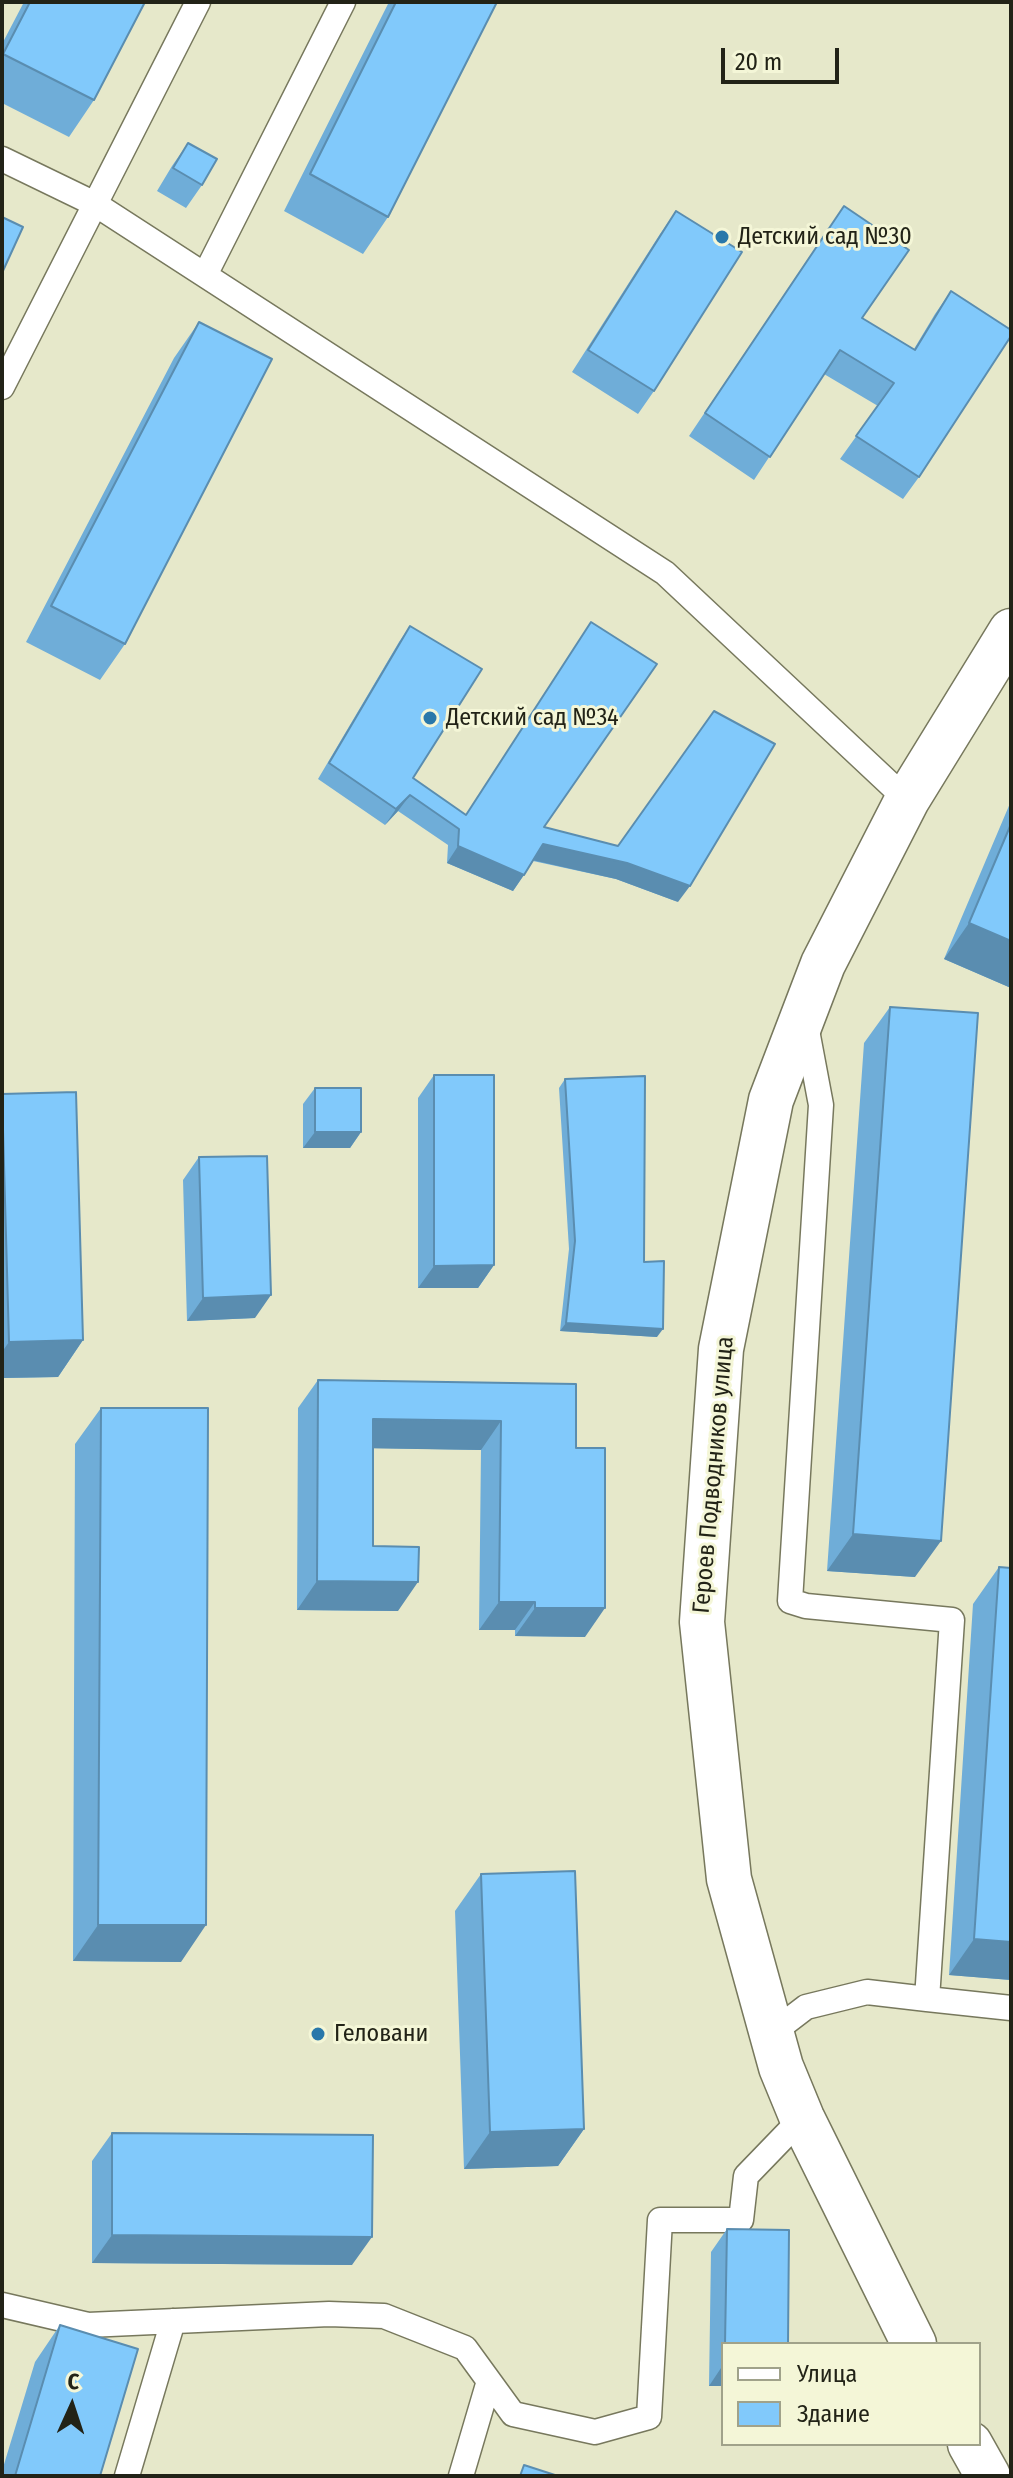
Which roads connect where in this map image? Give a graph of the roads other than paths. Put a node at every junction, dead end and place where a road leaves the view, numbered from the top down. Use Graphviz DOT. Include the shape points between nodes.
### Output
graph roads {
  1 [pos="198,2"];
  2 [pos="343,2"];
  3 [pos="2,159"];
  4 [pos="95,204"];
  5 [pos="205,275"];
  6 [pos="2,387"];
  7 [pos="1011,631"];
  8 [pos="907,800"];
  9 [pos="804,1013"];
  10 [pos="927,1999"];
  11 [pos="1011,2008"];
  12 [pos="772,2033"];
  13 [pos="802,2118"];
  14 [pos="2,2305"];
  15 [pos="173,2321"];
  16 [pos="913,2342"];
  17 [pos="489,2381"];
  18 [pos="971,2446"];
  19 [pos="127,2476"];
  20 [pos="461,2476"];
  21 [pos="988,2476"];
  1 -- 4 [label="lane"];
  2 -- 5 [label="lane"];
  3 -- 4 [label="lane"];
  4 -- 5 [label="lane"];
  4 -- 6 [label="lane"];
  5 -- 8 [label="lane" via="665,573"];
  7 -- 8 [label="street, Героев Подводников улица"];
  8 -- 9 [label="street, Героев Подводников улица" via="823,964"];
  9 -- 10 [label="lane" via="821,1105 790,1601 952,1620"];
  9 -- 12 [label="street, Героев Подводников улица" via="771,1100 721,1349 702,1622 729,1879"];
  10 -- 11 [label="lane"];
  10 -- 12 [label="lane" via="867,1992 806,2007"];
  12 -- 13 [label="street, Героев Подводников улица"];
  13 -- 16 [label="street, Героев Подводников улица"];
  13 -- 17 [label="lane" via="746,2176 741,2220 660,2220 649,2417 595,2432 565,2426 513,2414"];
  14 -- 15 [label="lane" via="88,2325"];
  15 -- 17 [label="lane" via="384,2316 465,2348"];
  15 -- 19 [label="lane"];
  17 -- 20 [label="lane"];
  18 -- 21 [label="street"];
}
